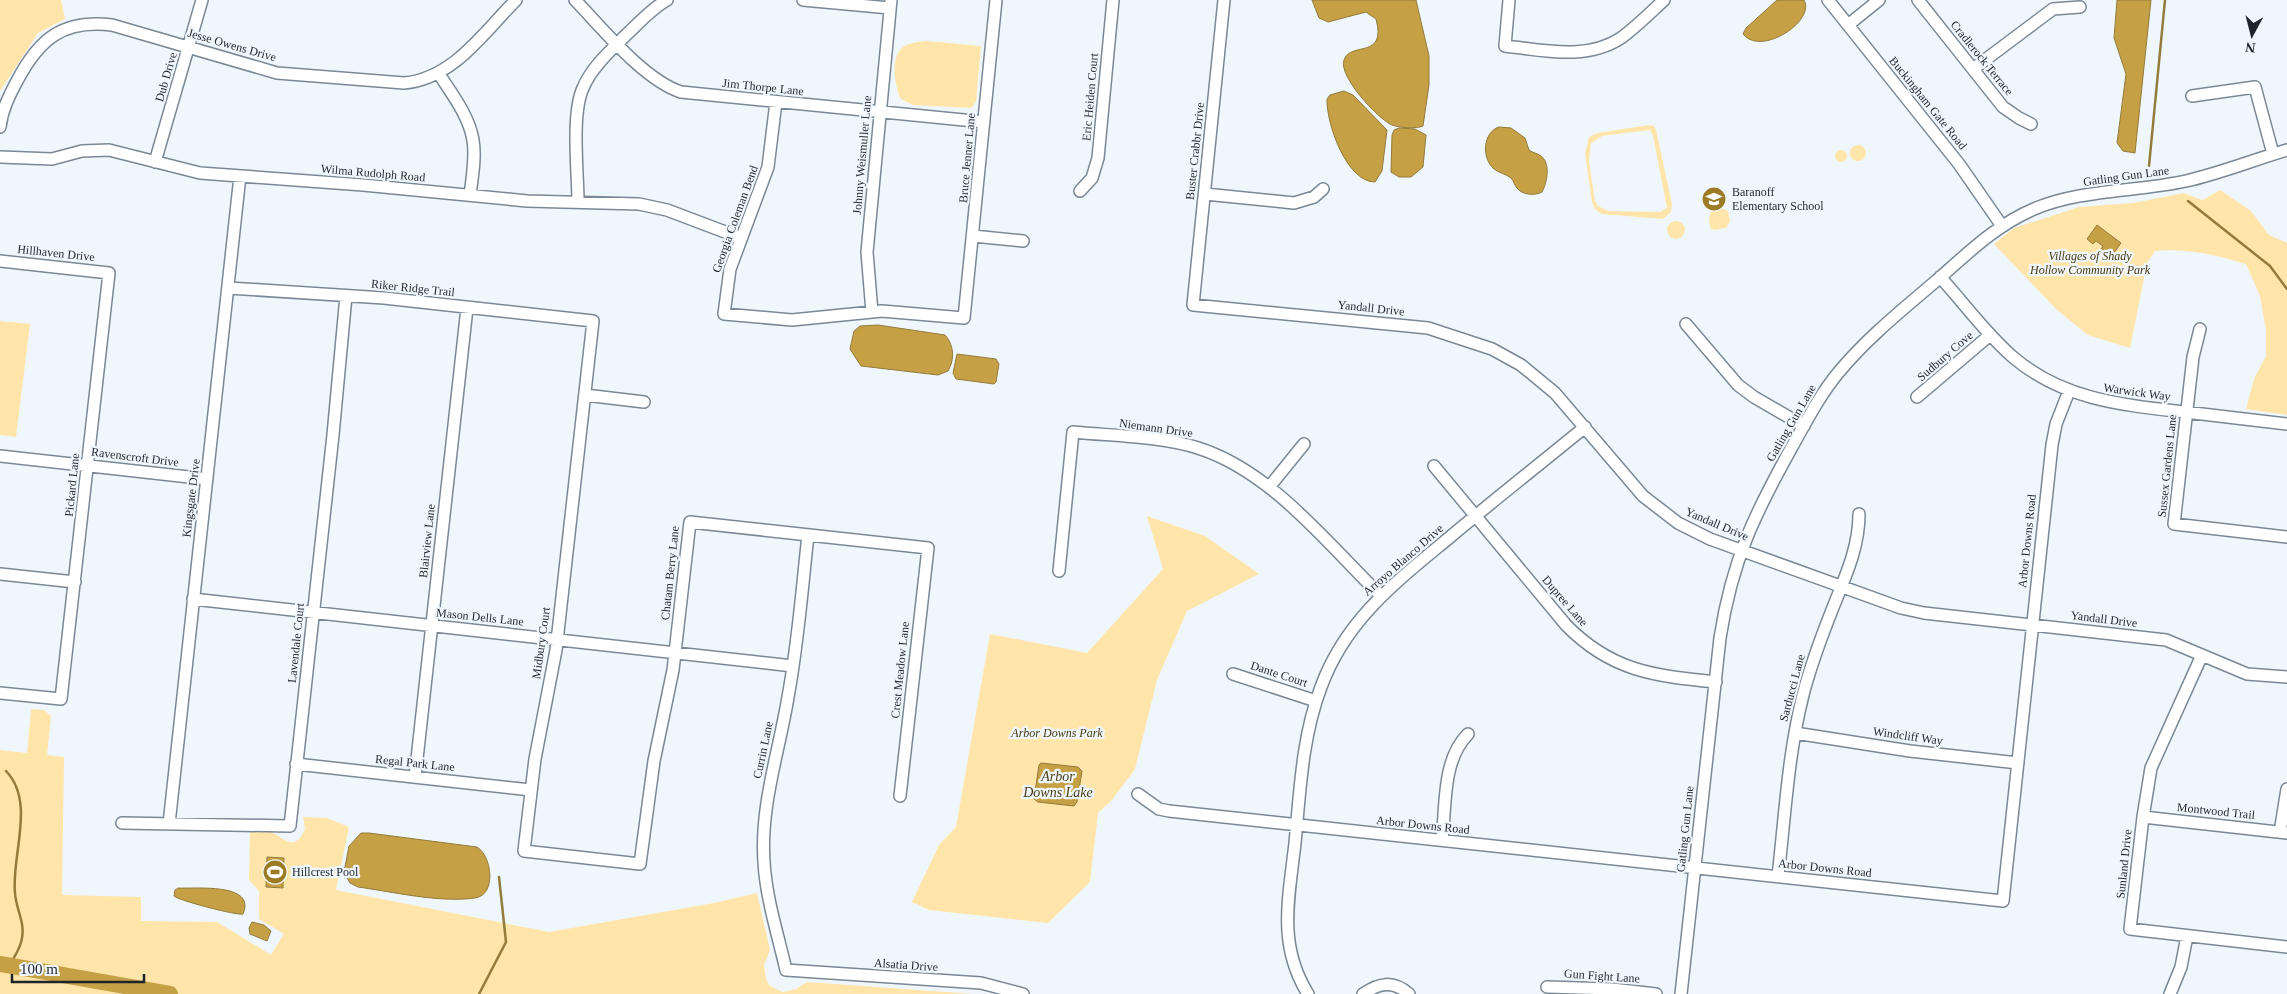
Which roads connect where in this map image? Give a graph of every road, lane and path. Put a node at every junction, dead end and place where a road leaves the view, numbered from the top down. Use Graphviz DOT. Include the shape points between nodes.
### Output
graph roads {
  1 [pos="202,0"];
  2 [pos="516,0"];
  3 [pos="575,0"];
  4 [pos="667,0"];
  5 [pos="803,0"];
  6 [pos="996,0"];
  7 [pos="1113,0"];
  8 [pos="1224,0"];
  9 [pos="1510,0"];
  10 [pos="1664,0"];
  11 [pos="1828,0"];
  12 [pos="1879,0"];
  13 [pos="1918,0"];
  14 [pos="891,4"];
  15 [pos="2080,7"];
  16 [pos="1848,25"];
  17 [pos="618,44"];
  18 [pos="189,47"];
  19 [pos="1973,69"];
  20 [pos="439,74"];
  21 [pos="2192,96"];
  22 [pos="776,102"];
  23 [pos="880,112"];
  24 [pos="984,122"];
  25 [pos="2031,124"];
  26 [pos="0,128"];
  27 [pos="2287,150"];
  28 [pos="2273,154"];
  29 [pos="0,157"];
  30 [pos="155,162"];
  31 [pos="240,176"];
  32 [pos="1323,189"];
  33 [pos="1080,192"];
  34 [pos="1204,194"];
  35 [pos="470,196"];
  36 [pos="578,202"];
  37 [pos="2002,226"];
  38 [pos="973,236"];
  39 [pos="741,238"];
  40 [pos="1023,241"];
  41 [pos="0,261"];
  42 [pos="109,273"];
  43 [pos="1940,277"];
  44 [pos="229,288"];
  45 [pos="346,296"];
  46 [pos="1193,305"];
  47 [pos="468,308"];
  48 [pos="872,312"];
  49 [pos="964,318"];
  50 [pos="593,322"];
  51 [pos="1686,324"];
  52 [pos="2200,329"];
  53 [pos="1990,335"];
  54 [pos="2069,391"];
  55 [pos="585,395"];
  56 [pos="1918,397"];
  57 [pos="644,402"];
  58 [pos="2186,413"];
  59 [pos="2287,424"];
  60 [pos="1804,426"];
  61 [pos="1585,428"];
  62 [pos="1304,444"];
  63 [pos="0,456"];
  64 [pos="88,465"];
  65 [pos="1434,466"];
  66 [pos="207,479"];
  67 [pos="1270,486"];
  68 [pos="1858,514"];
  69 [pos="1475,516"];
  70 [pos="808,535"];
  71 [pos="2287,537"];
  72 [pos="928,548"];
  73 [pos="1741,550"];
  74 [pos="1059,571"];
  75 [pos="0,574"];
  76 [pos="75,582"];
  77 [pos="1841,586"];
  78 [pos="1380,595"];
  79 [pos="194,599"];
  80 [pos="314,612"];
  81 [pos="2032,624"];
  82 [pos="431,626"];
  83 [pos="557,639"];
  84 [pos="676,653"];
  85 [pos="2202,655"];
  86 [pos="793,666"];
  87 [pos="1233,674"];
  88 [pos="2287,677"];
  89 [pos="1716,682"];
  90 [pos="0,693"];
  91 [pos="1316,700"];
  92 [pos="1468,734"];
  93 [pos="1795,734"];
  94 [pos="296,764"];
  95 [pos="2018,764"];
  96 [pos="415,777"];
  97 [pos="531,790"];
  98 [pos="2287,790"];
  99 [pos="1138,794"];
  100 [pos="900,796"];
  101 [pos="2143,817"];
  102 [pos="122,823"];
  103 [pos="169,824"];
  104 [pos="1297,825"];
  105 [pos="2283,832"];
  106 [pos="1442,840"];
  107 [pos="640,864"];
  108 [pos="1694,868"];
  109 [pos="1778,876"];
  110 [pos="2187,936"];
  111 [pos="2287,947"];
  112 [pos="786,970"];
  113 [pos="1546,987"];
  114 [pos="1023,994"];
  115 [pos="1308,994"];
  116 [pos="1364,994"];
  117 [pos="1409,994"];
  118 [pos="1656,994"];
  119 [pos="1681,994"];
  120 [pos="2170,994"];
  1 -- 18 [label="street, Dub Drive"];
  2 -- 20 [label="street, Jesse Owens Drive"];
  3 -- 17 [label="street, Jim Thorpe Lane"];
  4 -- 17 [label="street"];
  5 -- 14 [label="street"];
  6 -- 24 [label="street, Bruce Jenner Lane"];
  7 -- 33 [label="street, Eric Heiden Court" via="1098,158 1092,178"];
  8 -- 34 [label="street, Buster Crabbr Drive"];
  9 -- 10 [label="street" via="1505,46 1563,53 1602,48 1631,30"];
  11 -- 16 [label="street, Buckingham Gate Road"];
  12 -- 16 [label="street"];
  13 -- 19 [label="street, Cradlerock Terrace"];
  14 -- 23 [label="street, Johnny Weismuller Lane"];
  15 -- 19 [label="street" via="2053,9"];
  16 -- 37 [label="street, Buckingham Gate Road" via="1959,164"];
  17 -- 22 [label="street, Jim Thorpe Lane" via="652,77 671,88 693,94"];
  17 -- 36 [label="street" via="592,73 582,90 577,116"];
  18 -- 20 [label="street, Jesse Owens Drive" via="259,69 316,77 404,83"];
  18 -- 26 [label="street, Jesse Owens Drive" via="112,25 88,23 68,27 49,38 32,54 7,100"];
  18 -- 30 [label="street, Dub Drive"];
  19 -- 25 [label="street, Cradlerock Terrace" via="2003,107"];
  20 -- 35 [label="street" via="471,131 474,150"];
  21 -- 28 [label="street" via="2255,87"];
  22 -- 23 [label="street, Jim Thorpe Lane"];
  22 -- 39 [label="street, Georgia Coleman Bend" via="768,167"];
  23 -- 24 [label="street, Jim Thorpe Lane"];
  23 -- 48 [label="street, Johnny Weismuller Lane" via="867,252"];
  24 -- 38 [label="street, Bruce Jenner Lane"];
  27 -- 28 [label="street, Gatling Gun Lane"];
  28 -- 37 [label="street, Gatling Gun Lane" via="2186,181 2049,203"];
  29 -- 30 [label="street, Wilma Rudolph Road" via="52,159 94,149"];
  30 -- 31 [label="street, Wilma Rudolph Road" via="191,172"];
  31 -- 35 [label="street, Wilma Rudolph Road"];
  31 -- 44 [label="street, Kingsgate Drive"];
  32 -- 34 [label="street" via="1314,197 1294,203"];
  34 -- 46 [label="street, Buster Crabbr Drive"];
  35 -- 36 [label="street, Wilma Rudolph Road" via="546,203"];
  36 -- 39 [label="street, Wilma Rudolph Road" via="653,206"];
  37 -- 43 [label="street, Gatling Gun Lane"];
  38 -- 40 [label="street"];
  38 -- 49 [label="street, Bruce Jenner Lane"];
  39 -- 48 [label="street, Georgia Coleman Bend" via="729,274 724,314 792,320"];
  41 -- 42 [label="street, Hillhaven Drive"];
  42 -- 64 [label="street, Pickard Lane"];
  43 -- 53 [label="street, Warwick Way"];
  43 -- 60 [label="street, Gatling Gun Lane" via="1851,357 1821,396"];
  44 -- 45 [label="street, Riker Ridge Trail"];
  44 -- 66 [label="street, Kingsgate Drive"];
  45 -- 47 [label="street, Riker Ridge Trail"];
  45 -- 80 [label="street, Lavendale Court"];
  46 -- 61 [label="street, Yandall Drive" via="1414,326 1464,338 1500,352 1540,379"];
  47 -- 50 [label="street, Riker Ridge Trail"];
  47 -- 82 [label="street, Blairview Lane"];
  48 -- 49 [label="street, Georgia Coleman Bend"];
  50 -- 55 [label="street, Midbury Court"];
  51 -- 60 [label="street" via="1738,385"];
  52 -- 58 [label="street, Sussex Gardens Lane"];
  53 -- 54 [label="street, Warwick Way" via="2031,371"];
  53 -- 56 [label="street, Sudbury Cove"];
  54 -- 58 [label="street, Warwick Way" via="2120,406"];
  54 -- 81 [label="street, Arbor Downs Road" via="2052,444"];
  55 -- 57 [label="street"];
  55 -- 83 [label="street, Midbury Court"];
  58 -- 59 [label="street, Warwick Way"];
  58 -- 71 [label="street, Sussex Gardens Lane" via="2174,524"];
  60 -- 73 [label="street, Gatling Gun Lane" via="1766,493"];
  61 -- 69 [label="street, Arroyo Blanco Drive"];
  61 -- 73 [label="street, Yandall Drive" via="1658,509 1700,534"];
  62 -- 67 [label="street"];
  63 -- 64 [label="street, Ravenscroft Drive"];
  64 -- 66 [label="street, Ravenscroft Drive"];
  64 -- 76 [label="street, Pickard Lane"];
  65 -- 69 [label="street, Dupree Lane"];
  66 -- 79 [label="street, Kingsgate Drive"];
  67 -- 74 [label="street, Niemann Drive" via="1235,464 1197,447 1073,432"];
  67 -- 78 [label="street, Niemann Drive"];
  68 -- 77 [label="street, Sarducci Lane" via="1857,540"];
  69 -- 78 [label="street, Arroyo Blanco Drive"];
  69 -- 89 [label="street, Dupree Lane" via="1566,625 1602,656 1656,676"];
  70 -- 72 [label="street, Chatam Berry Lane"];
  70 -- 84 [label="street, Chatam Berry Lane" via="690,522"];
  70 -- 86 [label="street, Currin Lane"];
  72 -- 100 [label="street, Crest Meadow Lane"];
  73 -- 77 [label="street, Yandall Drive"];
  73 -- 89 [label="street, Gatling Gun Lane" via="1726,600"];
  75 -- 76 [label="street"];
  76 -- 90 [label="street, Pickard Lane" via="61,699"];
  77 -- 81 [label="street, Yandall Drive" via="1900,608 1924,613"];
  77 -- 93 [label="street, Sarducci Lane" via="1808,676"];
  78 -- 91 [label="street, Arroyo Blanco Drive" via="1344,640"];
  79 -- 80 [label="street, Mason Dells Lane"];
  79 -- 103 [label="street, Kingsgate Drive"];
  80 -- 82 [label="street, Mason Dells Lane"];
  80 -- 94 [label="street, Lavendale Court"];
  81 -- 85 [label="street, Yandall Drive" via="2166,640"];
  81 -- 95 [label="street, Arbor Downs Road"];
  82 -- 83 [label="street, Mason Dells Lane"];
  82 -- 96 [label="street, Blairview Lane"];
  83 -- 84 [label="street, Mason Dells Lane"];
  83 -- 97 [label="street, Midbury Court"];
  84 -- 86 [label="street, Mason Dells Lane"];
  84 -- 107 [label="street, Chatam Berry Lane" via="654,762"];
  85 -- 88 [label="street, Yandall Drive" via="2247,674"];
  85 -- 101 [label="street, Sunland Drive" via="2151,768"];
  86 -- 112 [label="street, Currin Lane" via="770,782 764,841 768,895"];
  87 -- 91 [label="street, Dante Court"];
  89 -- 108 [label="street, Gatling Gun Lane"];
  91 -- 104 [label="street, Arroyo Blanco Drive" via="1305,749"];
  92 -- 106 [label="street" via="1459,743 1451,761"];
  93 -- 95 [label="street, Windcliff Way"];
  93 -- 109 [label="street, Sarducci Lane"];
  94 -- 96 [label="street, Regal Park Lane"];
  94 -- 103 [label="street, Lavendale Court" via="290,826"];
  95 -- 109 [label="street, Arbor Downs Road" via="2003,901"];
  96 -- 97 [label="street, Regal Park Lane"];
  97 -- 107 [label="street, Midbury Court" via="524,851"];
  98 -- 105 [label="street" via="2283,804"];
  99 -- 104 [label="street, Arbor Downs Road" via="1159,809 1168,811"];
  101 -- 105 [label="street, Montwood Trail"];
  101 -- 110 [label="street, Sunland Drive" via="2130,930"];
  102 -- 103 [label="street, Lavendale Court"];
  104 -- 106 [label="street, Arbor Downs Road"];
  104 -- 115 [label="street, Arroyo Blanco Drive" via="1287,933 1294,967"];
  106 -- 108 [label="street, Arbor Downs Road"];
  108 -- 109 [label="street, Arbor Downs Road"];
  108 -- 119 [label="street, Gatling Gun Lane"];
  110 -- 111 [label="street, Sunland Drive"];
  110 -- 120 [label="street" via="2181,967"];
  112 -- 114 [label="street, Alsatia Drive" via="981,984"];
  113 -- 118 [label="street, Gun Fight Lane"];
  116 -- 117 [label="street" via="1374,987 1388,984 1396,985"];
}
